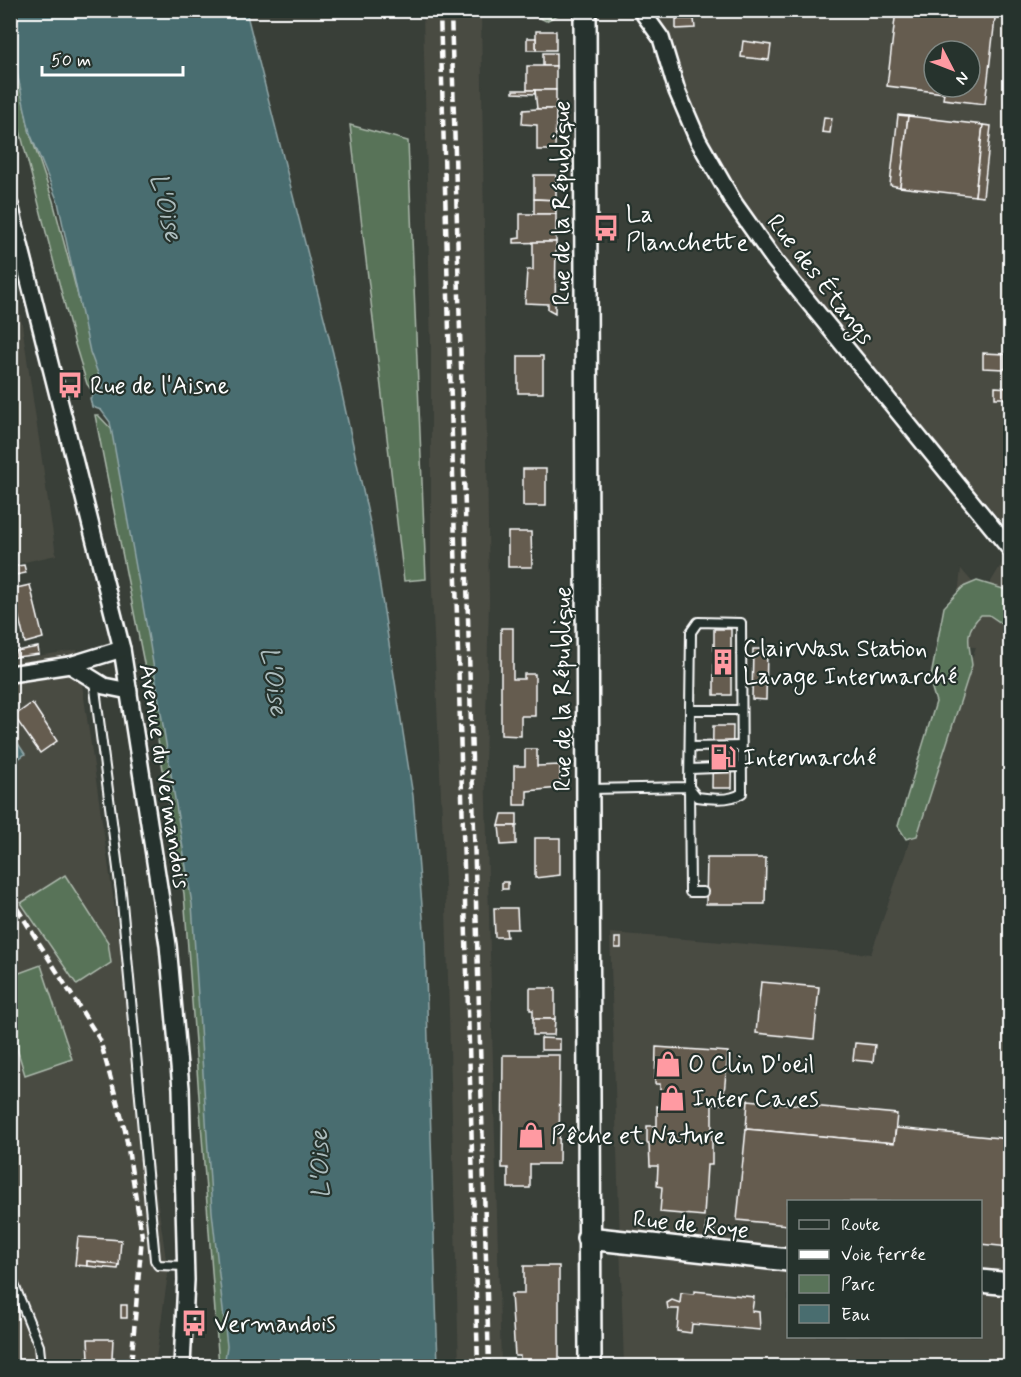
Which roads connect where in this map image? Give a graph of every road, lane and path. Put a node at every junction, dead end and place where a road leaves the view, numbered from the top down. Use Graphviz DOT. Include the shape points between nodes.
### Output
graph roads {
  1 [pos="585,10"];
  2 [pos="641,10"];
  3 [pos="10,205"];
  4 [pos="16,251"];
  5 [pos="1011,549"];
  6 [pos="122,649"];
  7 [pos="70,665"];
  8 [pos="10,674"];
  9 [pos="94,680"];
  10 [pos="129,691"];
  11 [pos="690,710"];
  12 [pos="741,710"];
  13 [pos="741,746"];
  14 [pos="690,747"];
  15 [pos="742,767"];
  16 [pos="690,769"];
  17 [pos="689,787"];
  18 [pos="588,790"];
  19 [pos="703,892"];
  20 [pos="588,1238"];
  21 [pos="787,1260"];
  22 [pos="186,1266"];
  23 [pos="10,1275"];
  24 [pos="982,1281"];
  25 [pos="1011,1284"];
  26 [pos="41,1366"];
  27 [pos="183,1366"];
  28 [pos="590,1366"];
  1 -- 18 [label="main road, Rue de la République"];
  2 -- 5 [label="street, Rue des Étangs" via="661,38 698,141 734,203 775,261"];
  3 -- 4 [label="street, Avenue du Vermandois"];
  4 -- 6 [label="street, Avenue du Vermandois"];
  6 -- 7 [label="street"];
  6 -- 10 [label="street, Avenue du Vermandois"];
  7 -- 8 [label="street"];
  7 -- 9 [label="street"];
  9 -- 10 [label="street"];
  9 -- 22 [label="lane" via="121,892 155,1260 158,1265"];
  10 -- 22 [label="street, Avenue du Vermandois" via="168,945 182,1088"];
  11 -- 12 [label="lane"];
  11 -- 12 [label="lane" via="691,632 698,621 741,623"];
  11 -- 14 [label="lane"];
  12 -- 13 [label="lane"];
  13 -- 14 [label="lane"];
  13 -- 15 [label="lane"];
  14 -- 16 [label="lane"];
  15 -- 16 [label="lane"];
  15 -- 17 [label="lane" via="742,793 735,798 697,797"];
  16 -- 17 [label="lane"];
  17 -- 18 [label="lane"];
  17 -- 19 [label="lane" via="690,892"];
  18 -- 20 [label="main road, Rue de la République"];
  20 -- 21 [label="main road, Rue de Roye"];
  20 -- 28 [label="main road, Rue de la République"];
  22 -- 27 [label="street, Avenue du Vermandois"];
  23 -- 26 [label="lane" via="39,1346"];
  24 -- 25 [label="main road"];
}
